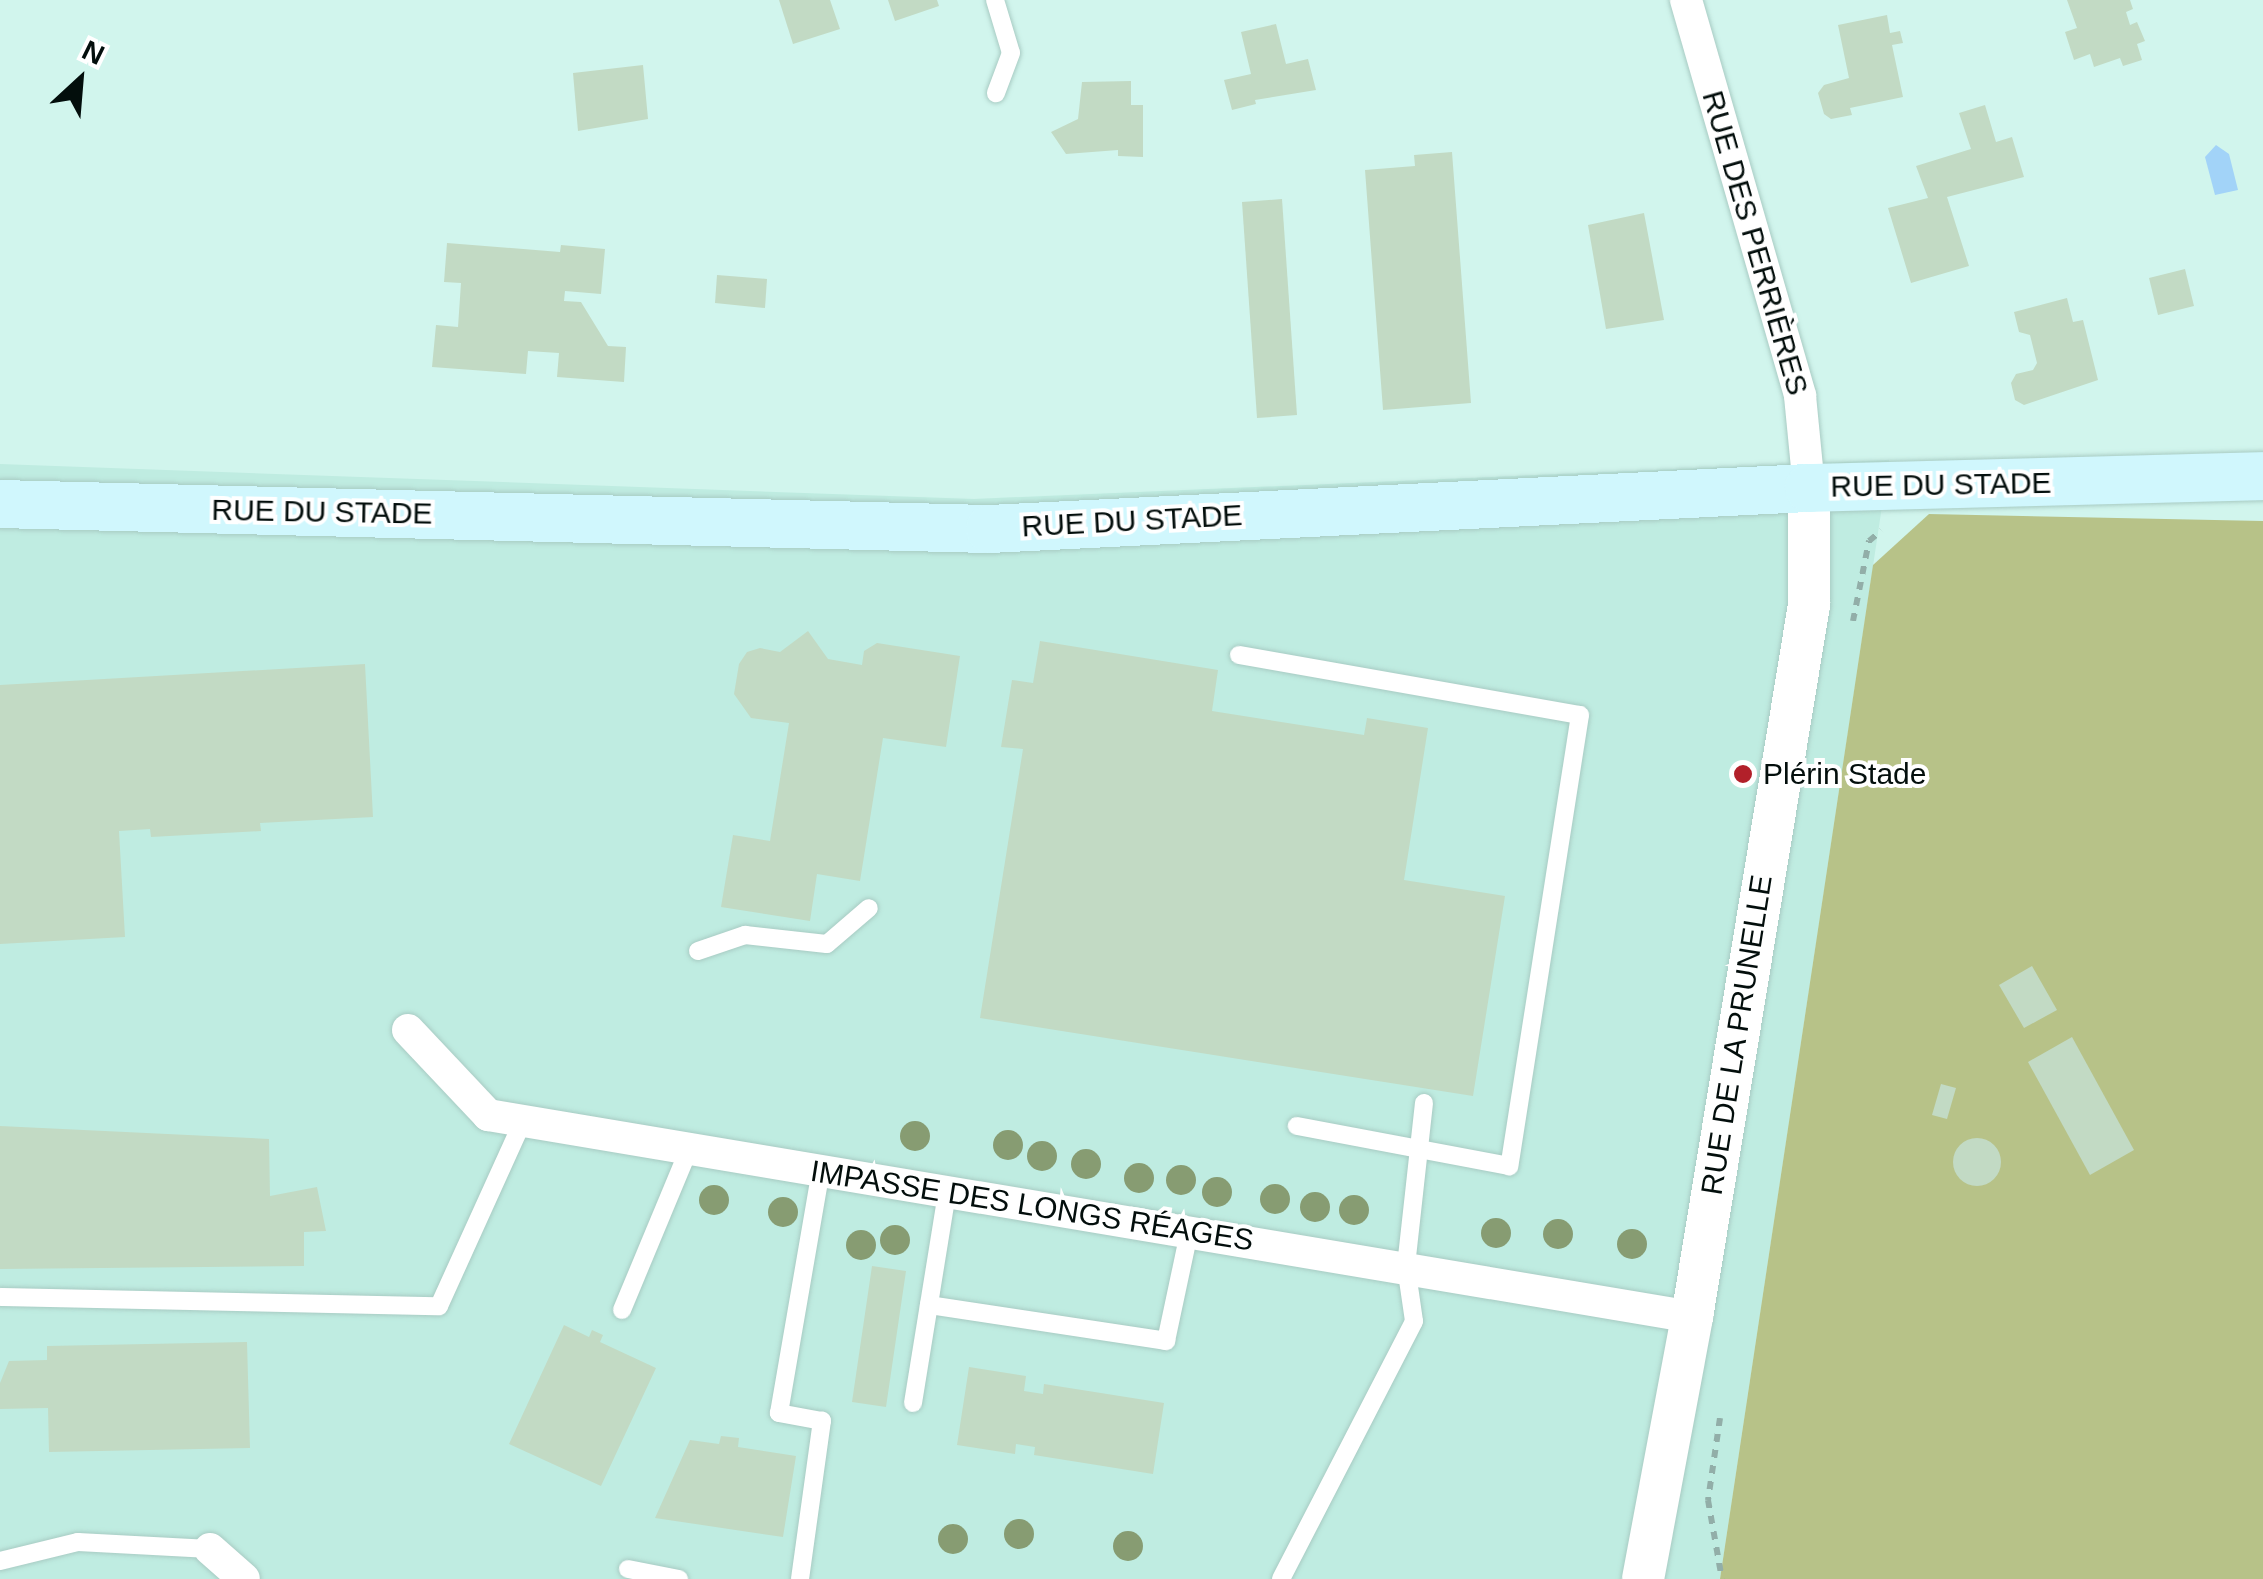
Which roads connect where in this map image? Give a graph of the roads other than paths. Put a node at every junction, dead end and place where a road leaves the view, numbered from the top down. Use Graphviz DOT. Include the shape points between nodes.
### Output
graph roads {
  1 [pos="994,0"];
  2 [pos="1686,0"];
  3 [pos="996,93"];
  4 [pos="2263,476"];
  5 [pos="1809,488"];
  6 [pos="0,504"];
  7 [pos="1239,655"];
  8 [pos="869,908"];
  9 [pos="698,952"];
  10 [pos="408,1030"];
  11 [pos="1424,1103"];
  12 [pos="523,1121"];
  13 [pos="1296,1126"];
  14 [pos="688,1149"];
  15 [pos="1419,1150"];
  16 [pos="820,1171"];
  17 [pos="946,1192"];
  18 [pos="1190,1233"];
  19 [pos="1406,1266"];
  20 [pos="0,1297"];
  21 [pos="928,1305"];
  22 [pos="622,1310"];
  23 [pos="1692,1317"];
  24 [pos="913,1402"];
  25 [pos="210,1549"];
  26 [pos="0,1561"];
  27 [pos="628,1569"];
  28 [pos="244,1579"];
  29 [pos="678,1579"];
  30 [pos="800,1579"];
  31 [pos="1282,1579"];
  32 [pos="1643,1579"];
  1 -- 3 [label="lane" via="1011,52"];
  2 -- 5 [label="street, RUE DES PERRIÈRES" via="1800,396"];
  4 -- 5 [label="main road, RUE DU STADE"];
  5 -- 6 [label="main road, RUE DU STADE" via="990,529"];
  5 -- 23 [label="street, RUE DE LA PRUNELLE" via="1808,605"];
  7 -- 15 [label="lane" via="1580,715 1509,1166"];
  8 -- 9 [label="lane" via="827,944 745,936"];
  10 -- 12 [label="street, IMPASSE DES LONGS RÉAGES" via="488,1115"];
  11 -- 15 [label="lane"];
  12 -- 14 [label="street, IMPASSE DES LONGS RÉAGES"];
  12 -- 20 [label="lane" via="440,1306"];
  13 -- 15 [label="lane"];
  14 -- 16 [label="street, IMPASSE DES LONGS RÉAGES"];
  14 -- 22 [label="lane"];
  15 -- 19 [label="lane"];
  16 -- 17 [label="street, IMPASSE DES LONGS RÉAGES"];
  16 -- 30 [label="lane" via="778,1413 822,1421"];
  17 -- 18 [label="street, IMPASSE DES LONGS RÉAGES"];
  17 -- 21 [label="lane"];
  18 -- 19 [label="street, IMPASSE DES LONGS RÉAGES"];
  18 -- 21 [label="lane" via="1166,1342"];
  19 -- 23 [label="street, IMPASSE DES LONGS RÉAGES"];
  19 -- 31 [label="lane" via="1414,1321"];
  21 -- 24 [label="lane"];
  23 -- 32 [label="street, RUE DE LA PRUNELLE"];
  25 -- 26 [label="lane" via="78,1542"];
  25 -- 28 [label="street"];
  27 -- 29 [label="lane"];
}
